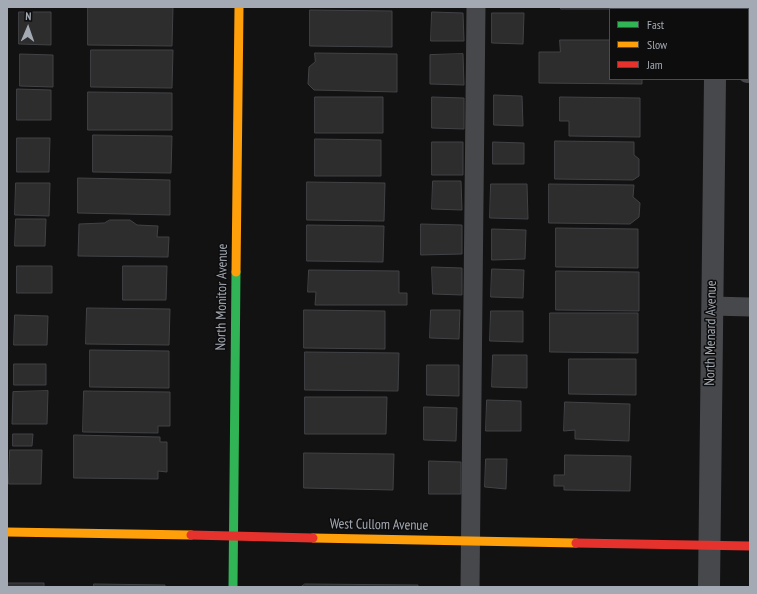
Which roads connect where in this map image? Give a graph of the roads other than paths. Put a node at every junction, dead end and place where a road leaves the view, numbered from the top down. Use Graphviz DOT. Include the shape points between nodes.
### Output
graph roads {
  1 [pos="239,7"];
  2 [pos="476,7"];
  3 [pos="715,80"];
  4 [pos="712,306"];
  5 [pos="750,307"];
  6 [pos="7,532"];
  7 [pos="234,536"];
  8 [pos="471,540"];
  9 [pos="709,545"];
  10 [pos="750,546"];
  11 [pos="233,587"];
  12 [pos="470,587"];
  13 [pos="708,587"];
  1 -- 7 [label="street, North Monitor Avenue"];
  2 -- 8 [label="lane"];
  3 -- 4 [label="street, North Menard Avenue"];
  4 -- 5 [label="lane"];
  4 -- 9 [label="street, North Menard Avenue"];
  6 -- 7 [label="street, West Cullom Avenue"];
  7 -- 8 [label="street, West Cullom Avenue"];
  7 -- 11 [label="street, North Monitor Avenue"];
  8 -- 9 [label="street, West Cullom Avenue"];
  8 -- 12 [label="lane"];
  9 -- 10 [label="street, West Cullom Avenue"];
  9 -- 13 [label="street, North Menard Avenue"];
}
